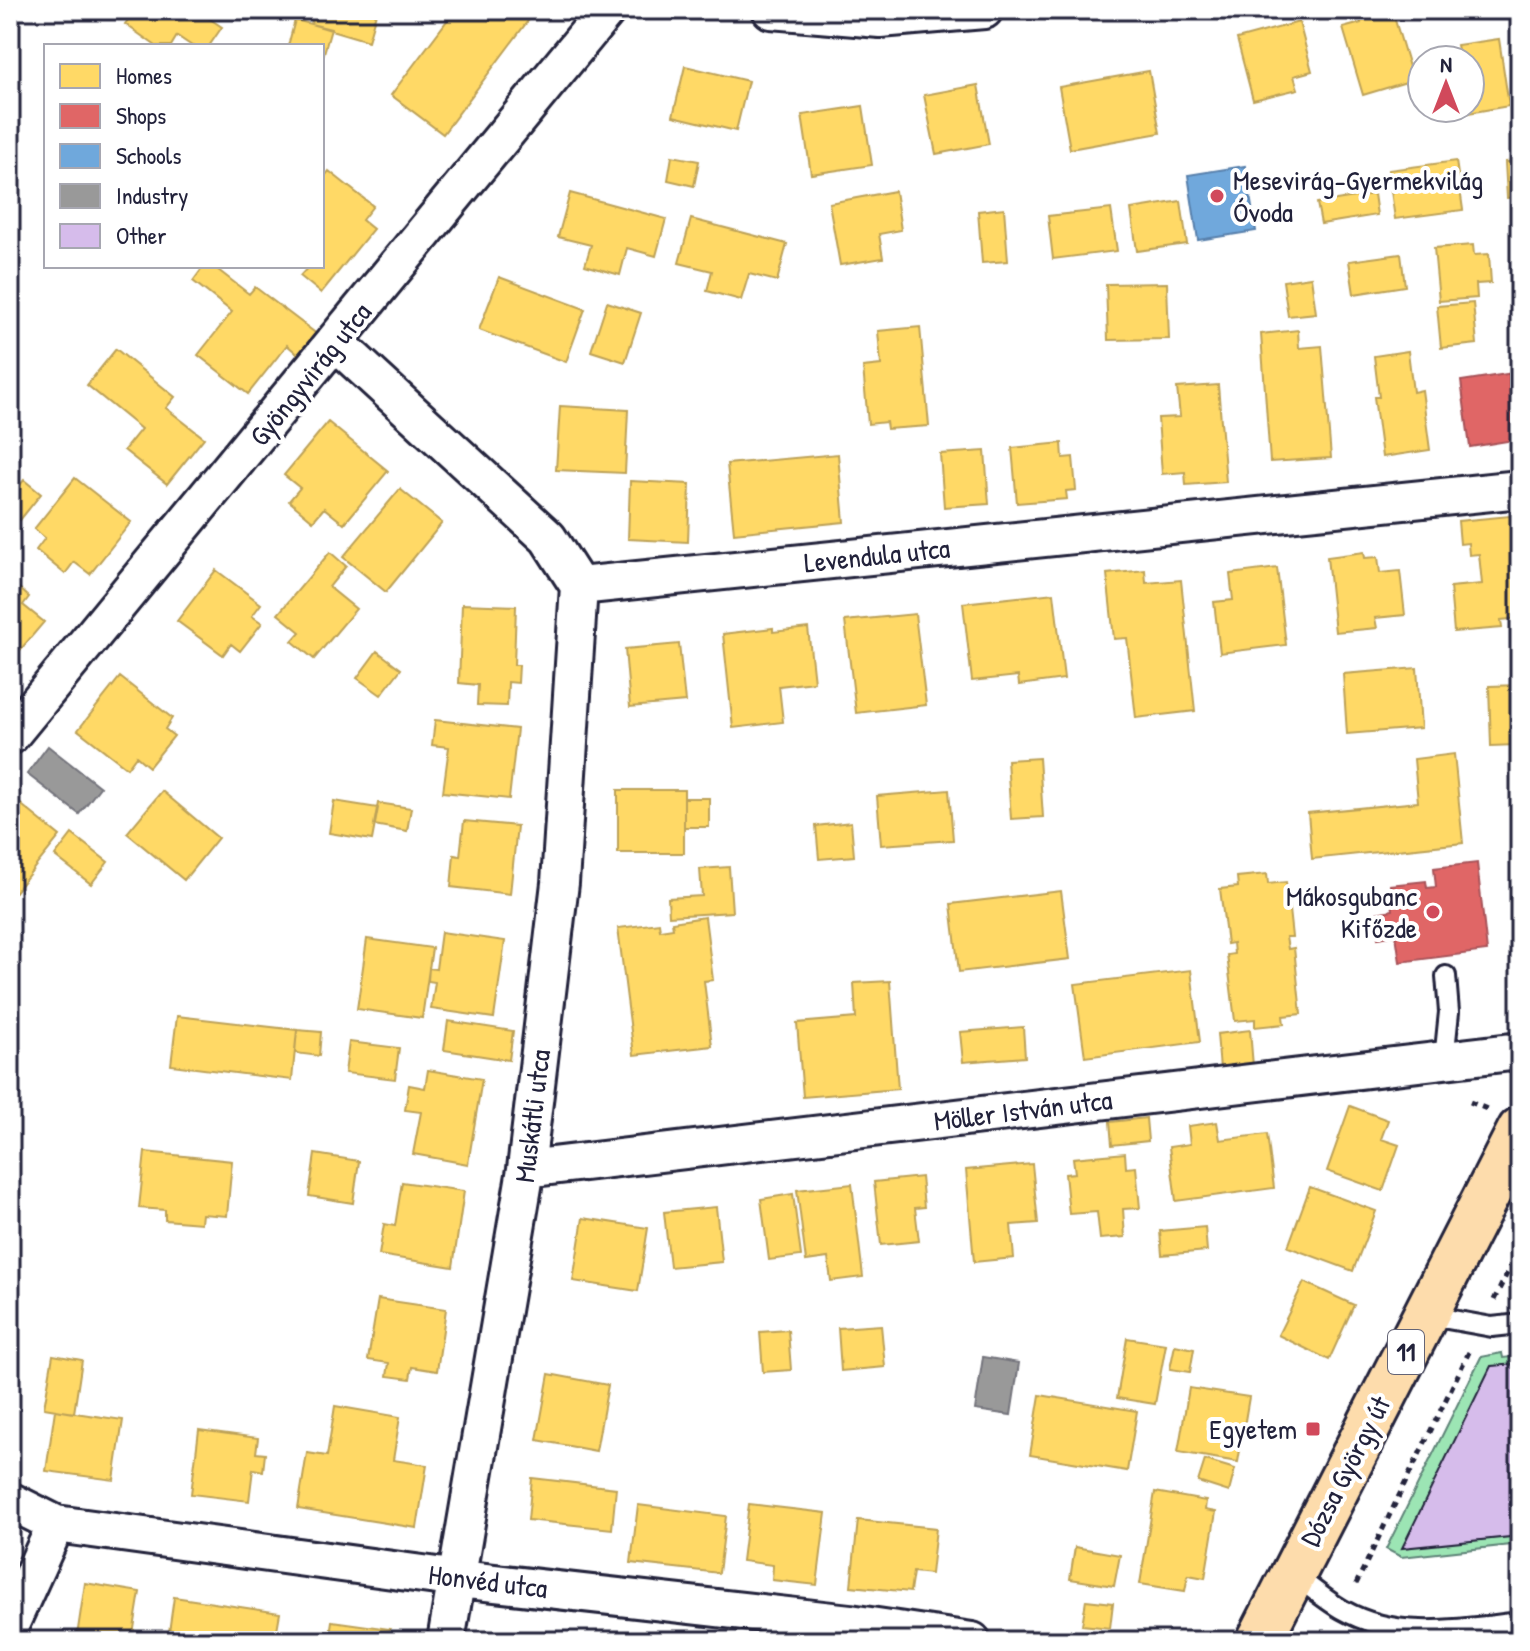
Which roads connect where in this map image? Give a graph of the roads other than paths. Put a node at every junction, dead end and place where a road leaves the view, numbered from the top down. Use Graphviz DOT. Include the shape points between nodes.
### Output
graph roads {
  1 [pos="607,10"];
  2 [pos="771,10"];
  3 [pos="984,10"];
  4 [pos="335,342"];
  5 [pos="1520,489"];
  6 [pos="579,586"];
  7 [pos="10,736"];
  8 [pos="1446,976"];
  9 [pos="1520,1051"];
  10 [pos="1444,1060"];
  11 [pos="1520,1130"];
  12 [pos="526,1169"];
  13 [pos="1425,1315"];
  14 [pos="1520,1324"];
  15 [pos="10,1501"];
  16 [pos="56,1524"];
  17 [pos="1292,1573"];
  18 [pos="459,1579"];
  19 [pos="1520,1622"];
  20 [pos="10,1625"];
  21 [pos="446,1641"];
  22 [pos="972,1641"];
  23 [pos="1259,1641"];
  1 -- 4 [label="street, Gyöngyvirág utca"];
  2 -- 3 [label="street" via="880,19"];
  4 -- 6 [label="street" via="548,538"];
  4 -- 7 [label="street, Gyöngyvirág utca"];
  5 -- 6 [label="street, Levendula utca"];
  6 -- 12 [label="street, Muskátli utca" via="560,883"];
  8 -- 10 [label="lane"];
  9 -- 10 [label="street, Möller István utca"];
  10 -- 12 [label="street, Möller István utca"];
  11 -- 13 [label="main road, Dózsa György út / 11"];
  12 -- 18 [label="street, Muskátli utca"];
  13 -- 14 [label="lane" via="1483,1325"];
  13 -- 17 [label="main road, Dózsa György út / 11"];
  15 -- 16 [label="street, Honvéd utca"];
  16 -- 18 [label="street, Honvéd utca"];
  16 -- 20 [label="street"];
  17 -- 19 [label="lane" via="1343,1611 1384,1626 1433,1632"];
  17 -- 23 [label="main road, Dózsa György út / 11"];
  18 -- 21 [label="street, Muskátli utca"];
  18 -- 22 [label="street, Honvéd utca"];
}
